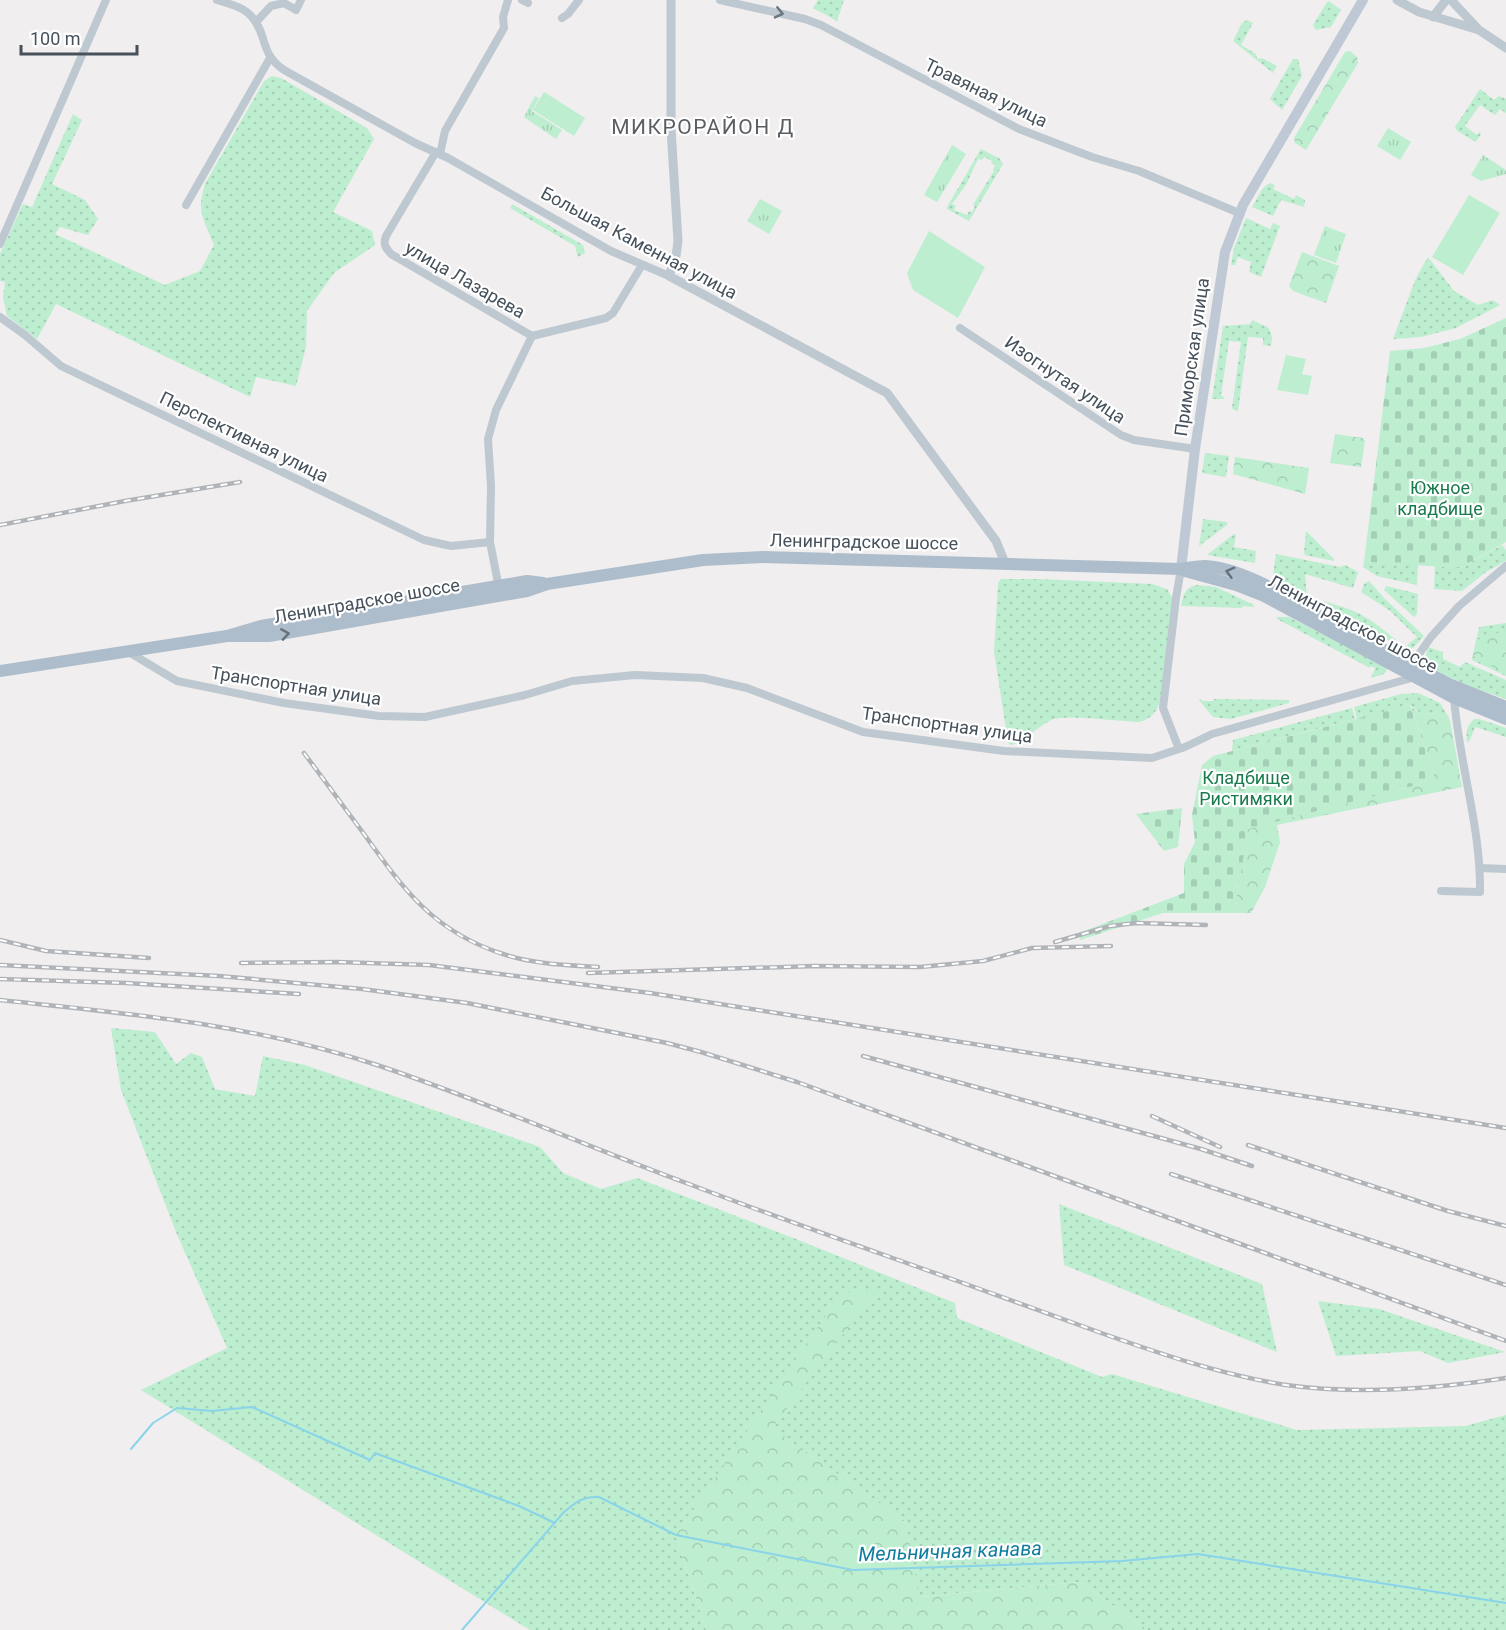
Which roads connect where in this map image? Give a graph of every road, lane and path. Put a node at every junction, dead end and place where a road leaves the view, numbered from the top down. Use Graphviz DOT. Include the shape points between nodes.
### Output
graph roads {
  1 [pos="106,0"];
  2 [pos="217,0"];
  3 [pos="301,0"];
  4 [pos="508,0"];
  5 [pos="579,0"];
  6 [pos="670,0"];
  7 [pos="720,0"];
  8 [pos="1363,0"];
  9 [pos="1397,0"];
  10 [pos="1446,0"];
  11 [pos="1451,0"];
  12 [pos="1433,16"];
  13 [pos="562,18"];
  14 [pos="256,22"];
  15 [pos="1479,30"];
  16 [pos="1506,48"];
  17 [pos="270,58"];
  18 [pos="438,153"];
  19 [pos="186,205"];
  20 [pos="1239,213"];
  21 [pos="0,244"];
  22 [pos="642,265"];
  23 [pos="669,276"];
  24 [pos="0,317"];
  25 [pos="960,328"];
  26 [pos="532,336"];
  27 [pos="1195,450"];
  28 [pos="490,542"];
  29 [pos="1005,563"];
  30 [pos="1506,566"];
  31 [pos="1181,569"];
  32 [pos="499,591"];
  33 [pos="126,651"];
  34 [pos="1412,664"];
  35 [pos="0,671"];
  36 [pos="1415,677"];
  37 [pos="1454,698"];
  38 [pos="1506,707"];
  39 [pos="1506,719"];
  40 [pos="1179,749"];
  41 [pos="1480,868"];
  42 [pos="1506,869"];
  43 [pos="1441,891"];
  1 -- 21 [label="street"];
  2 -- 14 [label="street" via="248,13"];
  3 -- 14 [label="street" via="296,10 284,3 270,6"];
  4 -- 18 [label="street" via="504,28 445,131"];
  5 -- 13 [label="street"];
  6 -- 23 [label="street" via="671,129 678,241"];
  7 -- 20 [label="street, Травяная улица, one-way" via="821,25 1019,129 1139,171"];
  8 -- 20 [label="main road, Приморская улица"];
  9 -- 12 [label="street"];
  10 -- 12 [label="street"];
  11 -- 15 [label="street"];
  12 -- 15 [label="street"];
  14 -- 17 [label="street"];
  15 -- 16 [label="street"];
  17 -- 18 [label="street, Большая Каменная улица" via="284,70"];
  17 -- 19 [label="street"];
  18 -- 22 [label="street, Большая Каменная улица"];
  18 -- 26 [label="street, улица Лазарева" via="386,236 385,248"];
  20 -- 27 [label="main road, Приморская улица" via="1222,262"];
  22 -- 23 [label="street, Большая Каменная улица"];
  22 -- 26 [label="street" via="606,318"];
  23 -- 29 [label="street, Большая Каменная улица" via="886,393 996,541"];
  24 -- 28 [label="street, Перспективная улица" via="61,366 424,540 451,546"];
  25 -- 27 [label="street, Изогнутая улица" via="1121,435"];
  26 -- 28 [label="street" via="492,419 488,439"];
  27 -- 31 [label="main road, Приморская улица"];
  28 -- 32 [label="street"];
  29 -- 31 [label="main road, Ленинградское шоссе"];
  29 -- 32 [label="main road, Ленинградское шоссе" via="763,557 703,560 547,584 527,581"];
  30 -- 34 [label="street" via="1462,602"];
  34 -- 31 [label="main road, Ленинградское шоссе, one-way" via="1257,581 1206,566"];
  31 -- 36 [label="main road, Ленинградское шоссе" via="1264,596"];
  31 -- 40 [label="street, Приморская улица" via="1163,708"];
  32 -- 33 [label="main road, Ленинградское шоссе" via="261,626 227,636"];
  33 -- 35 [label="main road, Ленинградское шоссе"];
  33 -- 40 [label="street, Транспортная улица" via="177,681 284,703 379,716 425,717 572,681 646,675 703,678 747,688 863,732 1004,751 1152,759"];
  34 -- 38 [label="main road, Ленинградское шоссе"];
  36 -- 37 [label="main road, Ленинградское шоссе"];
  36 -- 40 [label="street, Транспортная улица" via="1212,734"];
  37 -- 39 [label="main road, Ленинградское шоссе"];
  37 -- 41 [label="street"];
  41 -- 42 [label="street"];
  41 -- 43 [label="street" via="1480,892"];
}
